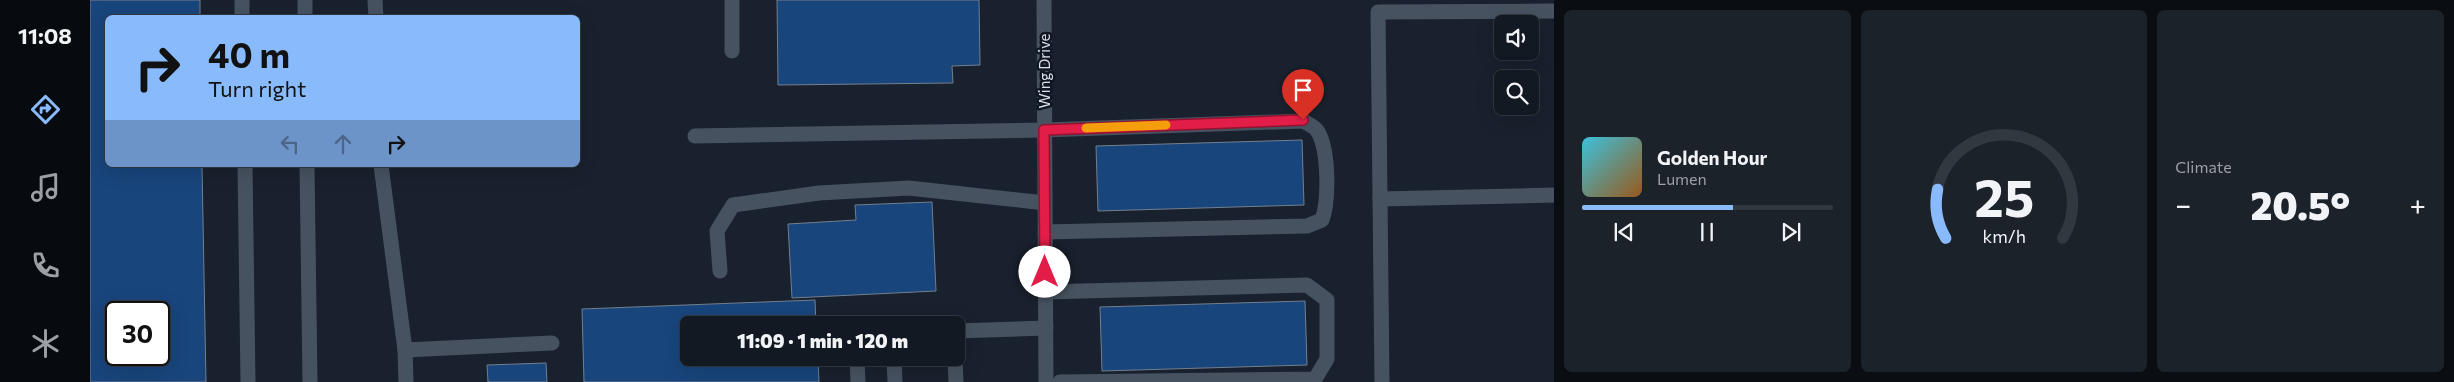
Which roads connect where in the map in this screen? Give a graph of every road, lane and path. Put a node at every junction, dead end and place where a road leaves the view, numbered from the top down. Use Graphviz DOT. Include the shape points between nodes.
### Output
graph roads {
  1 [pos="242,0"];
  2 [pos="305,0"];
  3 [pos="376,0"];
  4 [pos="732,0"];
  5 [pos="1044,0"];
  6 [pos="1554,11"];
  7 [pos="242,15"];
  8 [pos="305,15"];
  9 [pos="376,15"];
  10 [pos="732,51"];
  11 [pos="1044,130"];
  12 [pos="695,136"];
  13 [pos="245,167"];
  14 [pos="307,167"];
  15 [pos="380,167"];
  16 [pos="1554,195"];
  17 [pos="1380,200"];
  18 [pos="1045,203"];
  19 [pos="1045,232"];
  20 [pos="720,271"];
  21 [pos="1045,292"];
  22 [pos="1046,328"];
  23 [pos="965,330"];
  24 [pos="552,343"];
  25 [pos="405,350"];
  26 [pos="857,366"];
  27 [pos="894,366"];
  28 [pos="955,366"];
  29 [pos="248,382"];
  30 [pos="310,382"];
  31 [pos="406,382"];
  32 [pos="858,382"];
  33 [pos="895,382"];
  34 [pos="956,382"];
  35 [pos="1046,382"];
  36 [pos="1060,382"];
  37 [pos="1382,382"];
  1 -- 7 [label="street"];
  2 -- 8 [label="street"];
  3 -- 9 [label="street"];
  4 -- 10 [label="street"];
  5 -- 11 [label="street, Wing Drive"];
  6 -- 17 [label="street" via="1378,12"];
  11 -- 12 [label="street"];
  11 -- 18 [label="street, Wing Drive"];
  11 -- 19 [label="street" via="1303,120 1318,131 1325,154 1326,209 1322,220 1307,226"];
  13 -- 29 [label="street"];
  14 -- 30 [label="street"];
  15 -- 25 [label="street"];
  16 -- 17 [label="street"];
  17 -- 37 [label="street"];
  18 -- 19 [label="street, Wing Drive"];
  18 -- 20 [label="street" via="908,188 819,193 732,205 717,231"];
  19 -- 21 [label="street, Wing Drive"];
  21 -- 22 [label="street, Wing Drive"];
  21 -- 36 [label="street" via="1307,285 1327,300 1327,359 1315,379"];
  22 -- 23 [label="street"];
  22 -- 35 [label="street, Wing Drive"];
  24 -- 25 [label="street"];
  25 -- 31 [label="street"];
  26 -- 32 [label="street"];
  27 -- 33 [label="street"];
  28 -- 34 [label="street"];
}
